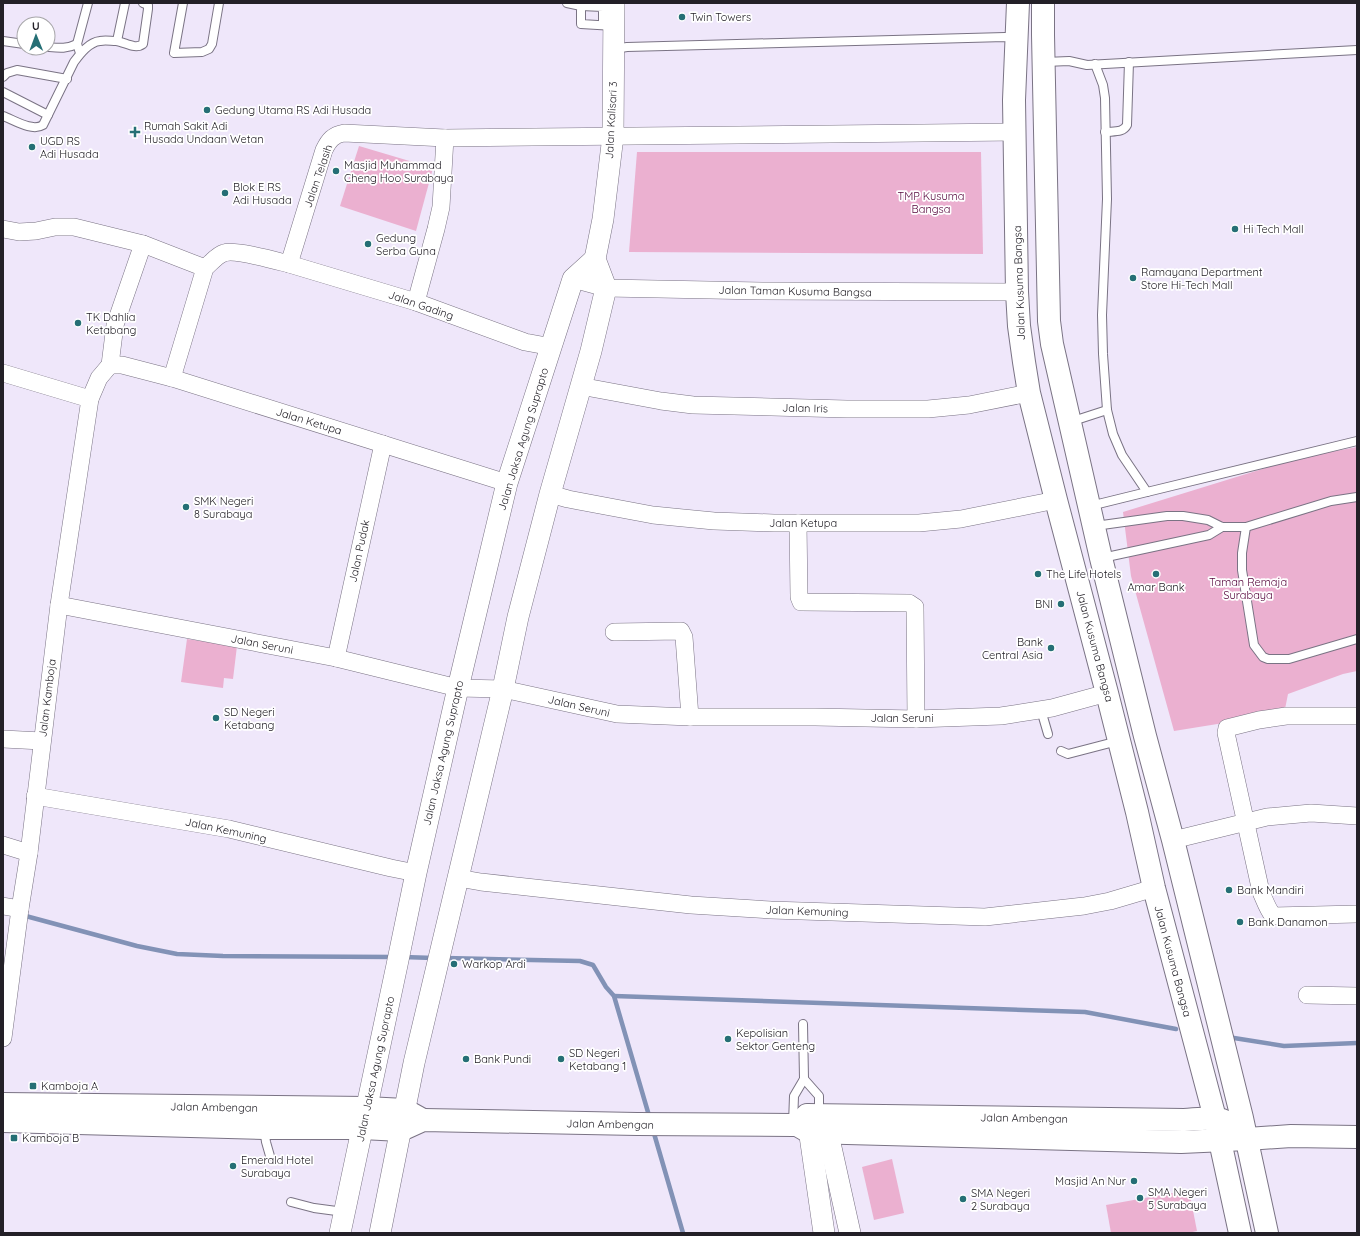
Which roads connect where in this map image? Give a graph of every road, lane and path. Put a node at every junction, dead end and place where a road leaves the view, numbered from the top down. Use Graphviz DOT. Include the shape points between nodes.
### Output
graph roads {
  1 [pos="88,3"];
  2 [pos="125,3"];
  3 [pos="143,3"];
  4 [pos="183,3"];
  5 [pos="219,3"];
  6 [pos="567,3"];
  7 [pos="614,3"];
  8 [pos="1018,3"];
  9 [pos="1043,3"];
  10 [pos="582,6"];
  11 [pos="608,25"];
  12 [pos="1016,39"];
  13 [pos="3,41"];
  14 [pos="117,41"];
  15 [pos="16,43"];
  16 [pos="77,44"];
  17 [pos="56,47"];
  18 [pos="614,49"];
  19 [pos="1357,50"];
  20 [pos="80,54"];
  21 [pos="1130,62"];
  22 [pos="1091,64"];
  23 [pos="1044,70"];
  24 [pos="3,77"];
  25 [pos="1014,78"];
  26 [pos="67,79"];
  27 [pos="3,92"];
  28 [pos="3,116"];
  29 [pos="48,116"];
  30 [pos="1015,132"];
  31 [pos="1105,132"];
  32 [pos="613,136"];
  33 [pos="445,138"];
  34 [pos="3,229"];
  35 [pos="143,244"];
  36 [pos="594,259"];
  37 [pos="1017,263"];
  38 [pos="1048,263"];
  39 [pos="289,264"];
  40 [pos="205,268"];
  41 [pos="573,279"];
  42 [pos="606,288"];
  43 [pos="1017,292"];
  44 [pos="416,302"];
  45 [pos="552,347"];
  46 [pos="110,365"];
  47 [pos="3,372"];
  48 [pos="172,378"];
  49 [pos="580,386"];
  50 [pos="1030,393"];
  51 [pos="90,399"];
  52 [pos="1107,410"];
  53 [pos="1069,422"];
  54 [pos="1357,441"];
  55 [pos="383,444"];
  56 [pos="507,483"];
  57 [pos="1147,492"];
  58 [pos="550,494"];
  59 [pos="1357,497"];
  60 [pos="1056,500"];
  61 [pos="1092,516"];
  62 [pos="798,523"];
  63 [pos="1222,527"];
  64 [pos="1246,527"];
  65 [pos="1101,558"];
  66 [pos="59,605"];
  67 [pos="614,632"];
  68 [pos="1357,639"];
  69 [pos="336,658"];
  70 [pos="458,688"];
  71 [pos="503,689"];
  72 [pos="1107,693"];
  73 [pos="1040,710"];
  74 [pos="1357,716"];
  75 [pos="690,717"];
  76 [pos="916,719"];
  77 [pos="1048,734"];
  78 [pos="3,739"];
  79 [pos="42,741"];
  80 [pos="1119,741"];
  81 [pos="1061,751"];
  82 [pos="35,796"];
  83 [pos="1164,807"];
  84 [pos="1137,812"];
  85 [pos="1357,816"];
  86 [pos="1246,822"];
  87 [pos="1173,840"];
  88 [pos="3,845"];
  89 [pos="29,853"];
  90 [pos="416,872"];
  91 [pos="458,878"];
  92 [pos="1154,888"];
  93 [pos="3,906"];
  94 [pos="19,913"];
  95 [pos="1357,914"];
  96 [pos="6,990"];
  97 [pos="1307,995"];
  98 [pos="1357,996"];
  99 [pos="803,1024"];
  100 [pos="3,1038"];
  101 [pos="804,1079"];
  102 [pos="3,1104"];
  103 [pos="364,1118"];
  104 [pos="1214,1118"];
  105 [pos="410,1120"];
  106 [pos="3,1121"];
  107 [pos="811,1123"];
  108 [pos="264,1128"];
  109 [pos="1357,1137"];
  110 [pos="1247,1139"];
  111 [pos="1219,1140"];
  112 [pos="270,1156"];
  113 [pos="291,1202"];
  114 [pos="344,1212"];
  115 [pos="340,1233"];
  116 [pos="380,1233"];
  117 [pos="824,1233"];
  118 [pos="850,1233"];
  119 [pos="1240,1233"];
  120 [pos="1267,1233"];
  1 -- 16 [label="lane"];
  2 -- 14 [label="lane"];
  3 -- 14 [label="lane" via="148,5 148,9 143,44 136,46"];
  4 -- 5 [label="lane" via="174,53 202,52 209,49"];
  6 -- 10 [label="lane"];
  7 -- 11 [label="street, Jalan Kalisari 3"];
  8 -- 12 [label="main road, Jalan Kusuma Bangsa"];
  9 -- 23 [label="main road"];
  10 -- 11 [label="lane" via="604,7"];
  10 -- 11 [label="lane" via="581,24"];
  11 -- 18 [label="street, Jalan Kalisari 3"];
  12 -- 18 [label="lane" via="1005,37 635,46"];
  12 -- 25 [label="main road, Jalan Kusuma Bangsa"];
  13 -- 15 [label="lane"];
  14 -- 20 [label="lane" via="99,41"];
  16 -- 17 [label="lane"];
  16 -- 20 [label="lane"];
  18 -- 32 [label="street, Jalan Kalisari 3"];
  19 -- 21 [label="lane"];
  20 -- 26 [label="lane"];
  21 -- 22 [label="lane"];
  21 -- 31 [label="lane" via="1128,125 1120,131"];
  22 -- 23 [label="lane" via="1069,61"];
  22 -- 31 [label="lane" via="1103,85"];
  23 -- 25 [label="main road"];
  23 -- 38 [label="main road"];
  24 -- 26 [label="lane" via="18,70"];
  25 -- 30 [label="main road, Jalan Kusuma Bangsa"];
  26 -- 29 [label="lane"];
  27 -- 29 [label="lane"];
  28 -- 29 [label="lane" via="33,128 43,125"];
  30 -- 32 [label="street"];
  30 -- 37 [label="main road, Jalan Kusuma Bangsa"];
  31 -- 52 [label="lane" via="1107,199 1102,315"];
  32 -- 33 [label="street, Jalan Telasih"];
  32 -- 36 [label="street, Jalan Kalisari 3" via="603,219"];
  33 -- 39 [label="street, Jalan Telasih" via="344,133 330,139 324,150"];
  33 -- 44 [label="street" via="441,207"];
  34 -- 35 [label="street" via="19,232 74,227"];
  35 -- 40 [label="street"];
  35 -- 46 [label="street" via="115,325"];
  36 -- 41 [label="street"];
  36 -- 42 [label="street"];
  37 -- 38 [label="main road"];
  37 -- 43 [label="main road, Jalan Kusuma Bangsa"];
  38 -- 53 [label="main road" via="1052,344"];
  39 -- 40 [label="street" via="225,252"];
  39 -- 44 [label="street, Jalan Gading"];
  40 -- 48 [label="street"];
  41 -- 42 [label="street, Jalan Taman Kusuma Bangsa"];
  41 -- 45 [label="street, Jalan Jaksa Agung Suprapto"];
  42 -- 43 [label="street, Jalan Taman Kusuma Bangsa"];
  42 -- 49 [label="street"];
  43 -- 50 [label="main road, Jalan Kusuma Bangsa" via="1019,326"];
  44 -- 45 [label="street, Jalan Gading" via="525,342"];
  45 -- 56 [label="street, Jalan Jaksa Agung Suprapto"];
  46 -- 48 [label="street, Jalan Ketupa" via="122,364"];
  46 -- 51 [label="street, Jalan Kamboja" via="99,378"];
  47 -- 51 [label="street"];
  48 -- 55 [label="street, Jalan Ketupa"];
  49 -- 50 [label="street, Jalan Iris" via="693,405 847,409 969,405"];
  49 -- 58 [label="street"];
  50 -- 60 [label="main road, Jalan Kusuma Bangsa"];
  51 -- 66 [label="street, Jalan Kamboja"];
  52 -- 53 [label="lane"];
  52 -- 57 [label="lane" via="1122,455"];
  53 -- 61 [label="main road"];
  54 -- 57 [label="lane"];
  55 -- 56 [label="street, Jalan Ketupa"];
  55 -- 69 [label="street, Jalan Pudak"];
  56 -- 70 [label="street, Jalan Jaksa Agung Suprapto"];
  57 -- 61 [label="lane"];
  58 -- 62 [label="street, Jalan Ketupa" via="653,515 714,521"];
  58 -- 71 [label="street" via="518,617"];
  59 -- 64 [label="lane"];
  60 -- 62 [label="street, Jalan Ketupa" via="962,519 919,524"];
  60 -- 72 [label="main road, Jalan Kusuma Bangsa"];
  61 -- 63 [label="lane" via="1183,516 1208,520"];
  61 -- 65 [label="main road"];
  62 -- 76 [label="street" via="801,602 908,603 915,606"];
  63 -- 64 [label="lane"];
  63 -- 65 [label="lane" via="1209,535"];
  64 -- 68 [label="lane" via="1242,570 1254,645 1259,653 1268,659 1289,659"];
  65 -- 83 [label="main road"];
  66 -- 69 [label="street, Jalan Seruni"];
  66 -- 79 [label="street, Jalan Kamboja"];
  67 -- 75 [label="street" via="681,631 684,637"];
  69 -- 70 [label="street, Jalan Seruni"];
  70 -- 71 [label="street, Jalan Seruni"];
  70 -- 90 [label="street, Jalan Jaksa Agung Suprapto"];
  71 -- 75 [label="street, Jalan Seruni" via="617,714"];
  71 -- 91 [label="street"];
  72 -- 73 [label="street, Jalan Seruni"];
  72 -- 80 [label="main road, Jalan Kusuma Bangsa"];
  73 -- 76 [label="street, Jalan Seruni" via="1001,716"];
  73 -- 77 [label="lane"];
  74 -- 86 [label="street" via="1286,716 1227,728 1226,736"];
  75 -- 76 [label="street, Jalan Seruni"];
  78 -- 79 [label="street"];
  79 -- 82 [label="street, Jalan Kamboja"];
  80 -- 81 [label="lane" via="1068,754"];
  80 -- 84 [label="main road, Jalan Kusuma Bangsa"];
  82 -- 89 [label="street, Jalan Kamboja"];
  82 -- 90 [label="street, Jalan Kemuning" via="229,829"];
  83 -- 84 [label="main road"];
  83 -- 87 [label="main road"];
  84 -- 92 [label="main road, Jalan Kusuma Bangsa"];
  85 -- 86 [label="street" via="1304,814 1267,817"];
  86 -- 87 [label="street"];
  86 -- 95 [label="street" via="1265,904 1273,916"];
  87 -- 110 [label="main road"];
  88 -- 89 [label="street"];
  89 -- 94 [label="street, Jalan Kamboja"];
  90 -- 103 [label="street, Jalan Jaksa Agung Suprapto"];
  91 -- 92 [label="street, Jalan Kemuning" via="690,905 985,917 1084,906"];
  91 -- 105 [label="street" via="414,1063"];
  92 -- 104 [label="main road, Jalan Kusuma Bangsa"];
  93 -- 94 [label="street"];
  94 -- 96 [label="street, Jalan Kamboja"];
  96 -- 100 [label="street, Jalan Kamboja"];
  97 -- 98 [label="street"];
  99 -- 101 [label="lane"];
  101 -- 107 [label="lane" via="819,1096"];
  101 -- 107 [label="lane" via="794,1096"];
  102 -- 103 [label="main road, Jalan Ambengan" via="262,1108"];
  103 -- 105 [label="main road, Jalan Ambengan"];
  103 -- 108 [label="main road, Jalan Ambengan"];
  103 -- 114 [label="street, Jalan Jaksa Agung Suprapto"];
  104 -- 107 [label="main road, Jalan Ambengan"];
  104 -- 110 [label="main road, Jalan Ambengan" via="1233,1124"];
  104 -- 111 [label="main road, Jalan Kusuma Bangsa"];
  105 -- 107 [label="main road, Jalan Ambengan" via="637,1124"];
  105 -- 116 [label="street"];
  106 -- 108 [label="main road, Jalan Ambengan"];
  107 -- 111 [label="main road, Jalan Ambengan" via="1181,1142"];
  107 -- 117 [label="street"];
  107 -- 118 [label="street"];
  108 -- 112 [label="lane"];
  109 -- 110 [label="main road, Jalan Ambengan" via="1291,1136"];
  110 -- 111 [label="main road, Jalan Ambengan"];
  110 -- 120 [label="main road"];
  111 -- 119 [label="main road, Jalan Kusuma Bangsa"];
  113 -- 114 [label="lane"];
  114 -- 115 [label="street, Jalan Jaksa Agung Suprapto"];
}
